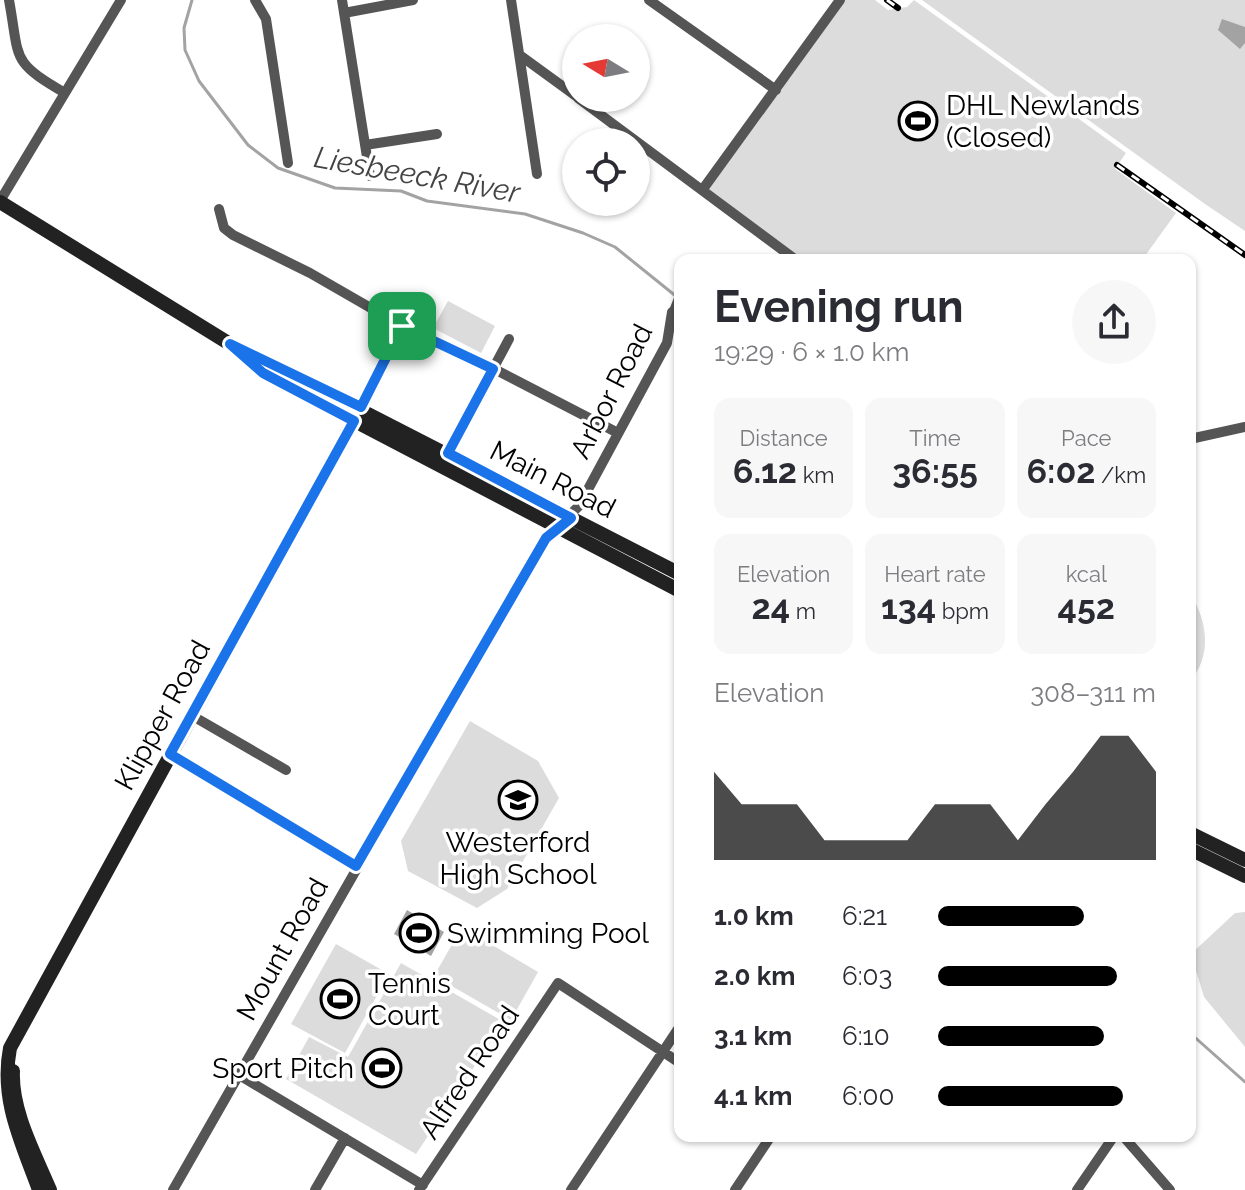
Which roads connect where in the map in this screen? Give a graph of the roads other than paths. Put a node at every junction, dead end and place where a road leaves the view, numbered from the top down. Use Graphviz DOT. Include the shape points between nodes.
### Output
graph roads {
  1 [pos="9,0"];
  2 [pos="121,0"];
  3 [pos="255,0"];
  4 [pos="342,0"];
  5 [pos="413,0"];
  6 [pos="511,0"];
  7 [pos="649,0"];
  8 [pos="840,0"];
  9 [pos="344,13"];
  10 [pos="521,56"];
  11 [pos="562,86"];
  12 [pos="776,90"];
  13 [pos="65,93"];
  14 [pos="598,112"];
  15 [pos="437,134"];
  16 [pos="365,145"];
  17 [pos="288,163"];
  18 [pos="537,174"];
  19 [pos="370,176"];
  20 [pos="703,189"];
  21 [pos="0,201"];
  22 [pos="219,209"];
  23 [pos="788,254"];
  24 [pos="674,307"];
  25 [pos="672,312"];
  26 [pos="402,326"];
  27 [pos="509,339"];
  28 [pos="493,369"];
  29 [pos="357,414"];
  30 [pos="1245,427"];
  31 [pos="618,433"];
  32 [pos="1196,438"];
  33 [pos="448,453"];
  34 [pos="565,522"];
  35 [pos="674,571"];
  36 [pos="674,587"];
  37 [pos="191,715"];
  38 [pos="170,754"];
  39 [pos="286,770"];
  40 [pos="1196,836"];
  41 [pos="1196,852"];
  42 [pos="1245,860"];
  43 [pos="356,866"];
  44 [pos="1245,876"];
  45 [pos="674,1036"];
  46 [pos="664,1052"];
  47 [pos="674,1059"];
  48 [pos="239,1075"];
  49 [pos="5,1079"];
  50 [pos="345,1138"];
  51 [pos="767,1142"];
  52 [pos="1110,1142"];
  53 [pos="1128,1142"];
  54 [pos="421,1187"];
  55 [pos="39,1190"];
  56 [pos="50,1190"];
  57 [pos="173,1190"];
  58 [pos="315,1190"];
  59 [pos="571,1190"];
  60 [pos="735,1190"];
  61 [pos="1077,1190"];
  62 [pos="1170,1190"];
  1 -- 13 [label="street" via="21,63"];
  2 -- 13 [label="street"];
  3 -- 17 [label="street" via="266,19"];
  4 -- 9 [label="street"];
  5 -- 9 [label="street"];
  6 -- 10 [label="street"];
  7 -- 12 [label="street"];
  8 -- 12 [label="street"];
  9 -- 16 [label="street"];
  10 -- 11 [label="street"];
  10 -- 18 [label="street"];
  12 -- 20 [label="street"];
  13 -- 21 [label="street"];
  14 -- 20 [label="street"];
  15 -- 16 [label="street"];
  16 -- 19 [label="street"];
  20 -- 23 [label="street"];
  21 -- 29 [label="main road, Main Road" via="230,344"];
  22 -- 26 [label="street" via="224,228 233,235"];
  24 -- 25 [label="street"];
  25 -- 31 [label="street, Arbor Road" via="667,343"];
  26 -- 28 [label="street"];
  26 -- 29 [label="street"];
  27 -- 28 [label="street"];
  28 -- 31 [label="street"];
  28 -- 33 [label="street"];
  29 -- 33 [label="main road, Main Road"];
  29 -- 34 [label="main road, Main Road"];
  29 -- 37 [label="main road, Klipper Road"];
  30 -- 32 [label="street"];
  31 -- 34 [label="street, Arbor Road"];
  33 -- 34 [label="main road, Main Road"];
  34 -- 35 [label="main road, Main Road"];
  34 -- 36 [label="main road, Main Road"];
  34 -- 43 [label="street, Mount Road" via="546,538"];
  37 -- 38 [label="main road, Klipper Road"];
  37 -- 39 [label="street"];
  38 -- 43 [label="street"];
  38 -- 49 [label="main road, Klipper Road" via="17,1035"];
  40 -- 42 [label="main road"];
  41 -- 44 [label="main road"];
  43 -- 48 [label="street, Mount Road"];
  45 -- 46 [label="street"];
  46 -- 47 [label="street"];
  46 -- 54 [label="street, Alfred Road" via="561,983"];
  46 -- 59 [label="street"];
  48 -- 50 [label="street"];
  48 -- 57 [label="street, Mount Road"];
  49 -- 55 [label="main road, Klipper Road" via="8,1113"];
  49 -- 56 [label="main road, Klipper Road"];
  50 -- 54 [label="street"];
  50 -- 58 [label="street"];
  51 -- 60 [label="street"];
  52 -- 61 [label="street"];
  53 -- 62 [label="street"];
}
